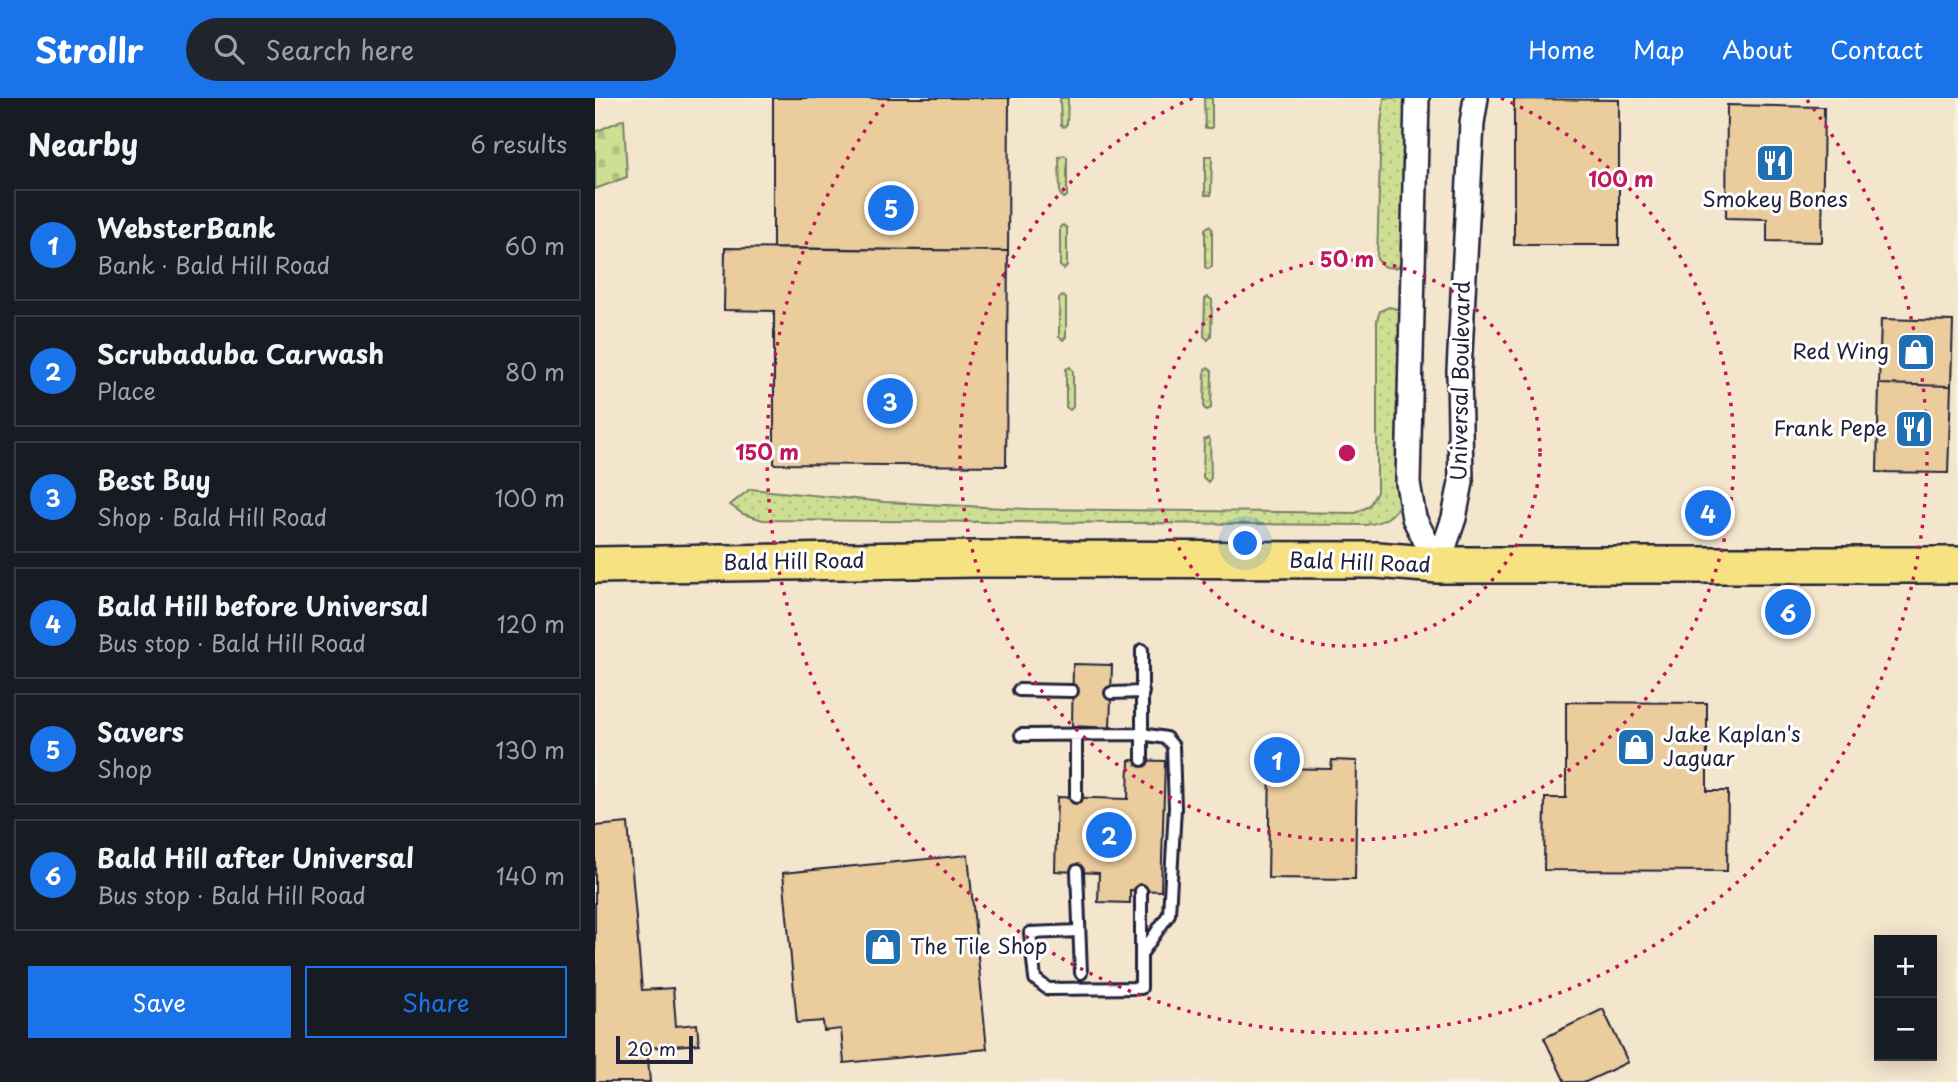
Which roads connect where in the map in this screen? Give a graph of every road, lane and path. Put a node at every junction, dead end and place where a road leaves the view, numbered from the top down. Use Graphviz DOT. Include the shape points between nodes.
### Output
graph roads {
  1 [pos="1417,98"];
  2 [pos="1476,98"];
  3 [pos="595,565"];
  4 [pos="1438,565"];
  5 [pos="1958,565"];
  6 [pos="1142,650"];
  7 [pos="1019,690"];
  8 [pos="1072,691"];
  9 [pos="1143,692"];
  10 [pos="1111,693"];
  11 [pos="1021,734"];
  12 [pos="1142,734"];
  13 [pos="1076,736"];
  14 [pos="1143,760"];
  15 [pos="1076,797"];
  16 [pos="1077,871"];
  17 [pos="1142,891"];
  18 [pos="1079,931"];
  19 [pos="1142,953"];
  20 [pos="1081,973"];
  1 -- 4 [label="street" via="1408,483 1414,518"];
  2 -- 4 [label="street, Universal Boulevard" via="1459,371 1461,482"];
  3 -- 4 [label="main road, Bald Hill Road" via="977,558 1377,560"];
  4 -- 5 [label="main road, Bald Hill Road"];
  6 -- 9 [label="lane"];
  7 -- 8 [label="lane"];
  9 -- 10 [label="lane"];
  9 -- 12 [label="lane"];
  11 -- 13 [label="lane"];
  12 -- 13 [label="lane"];
  12 -- 14 [label="lane"];
  12 -- 19 [label="lane" via="1166,738 1173,746 1175,808 1170,914"];
  13 -- 15 [label="lane"];
  16 -- 18 [label="lane"];
  17 -- 19 [label="lane"];
  18 -- 19 [label="lane" via="1030,933 1035,979 1048,989 1141,988"];
  18 -- 20 [label="lane"];
}
